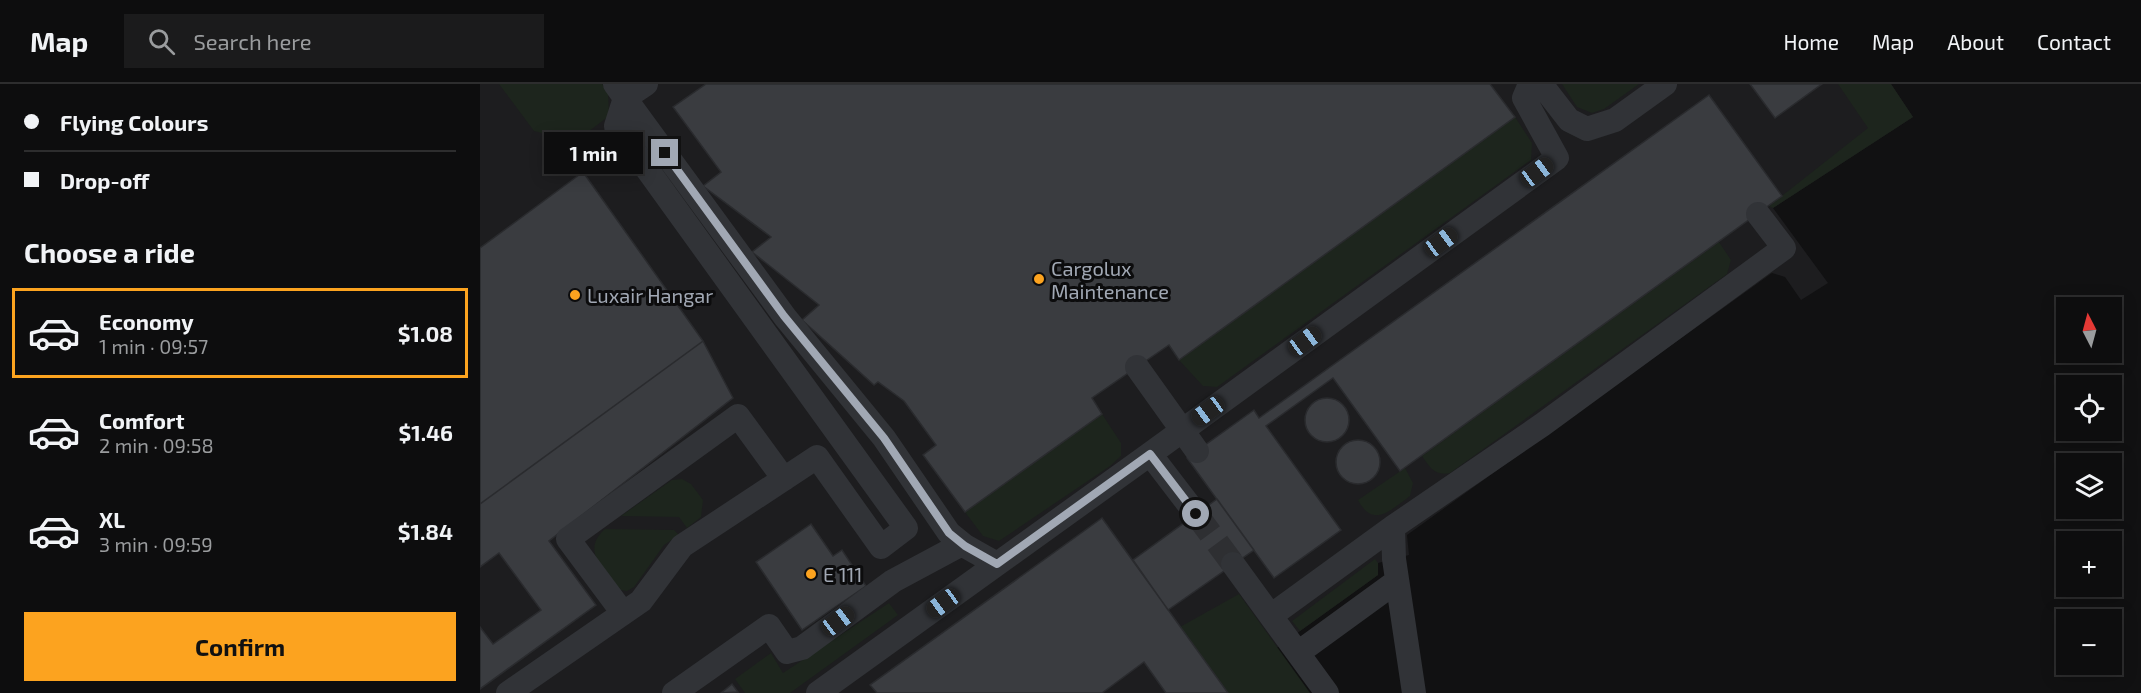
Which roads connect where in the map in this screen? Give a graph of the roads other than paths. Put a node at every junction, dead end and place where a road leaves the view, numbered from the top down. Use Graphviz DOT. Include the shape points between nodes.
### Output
graph roads {
  1 [pos="646,84"];
  2 [pos="1530,84"];
  3 [pos="1541,84"];
  4 [pos="1665,84"];
  5 [pos="620,91"];
  6 [pos="1758,214"];
  7 [pos="1137,367"];
  8 [pos="1197,451"];
  9 [pos="1150,454"];
  10 [pos="784,479"];
  11 [pos="1196,514"];
  12 [pos="1393,527"];
  13 [pos="962,544"];
  14 [pos="997,564"];
  15 [pos="1233,564"];
  16 [pos="1397,581"];
  17 [pos="623,613"];
  18 [pos="1272,615"];
  19 [pos="1298,653"];
  20 [pos="508,693"];
  21 [pos="674,693"];
  22 [pos="818,693"];
  23 [pos="1327,693"];
  24 [pos="1414,693"];
  1 -- 5 [label="street"];
  2 -- 9 [label="street" via="1524,98 1557,158"];
  3 -- 4 [label="street" via="1569,120 1587,129 1615,120"];
  5 -- 10 [label="street" via="616,126 906,528 881,546 817,457"];
  5 -- 13 [label="street" via="784,316 884,438 949,533"];
  6 -- 12 [label="street" via="1784,248 1542,425"];
  7 -- 8 [label="street"];
  9 -- 11 [label="street"];
  9 -- 14 [label="street"];
  10 -- 17 [label="street" via="682,546 641,601"];
  10 -- 17 [label="street" via="738,416 568,539"];
  12 -- 16 [label="street"];
  12 -- 18 [label="street"];
  13 -- 14 [label="street"];
  13 -- 21 [label="street" via="893,581 802,648 787,652 769,626"];
  14 -- 22 [label="street"];
  15 -- 18 [label="street"];
  16 -- 19 [label="street"];
  16 -- 24 [label="street"];
  17 -- 20 [label="street"];
  18 -- 19 [label="street"];
  19 -- 23 [label="street"];
}
